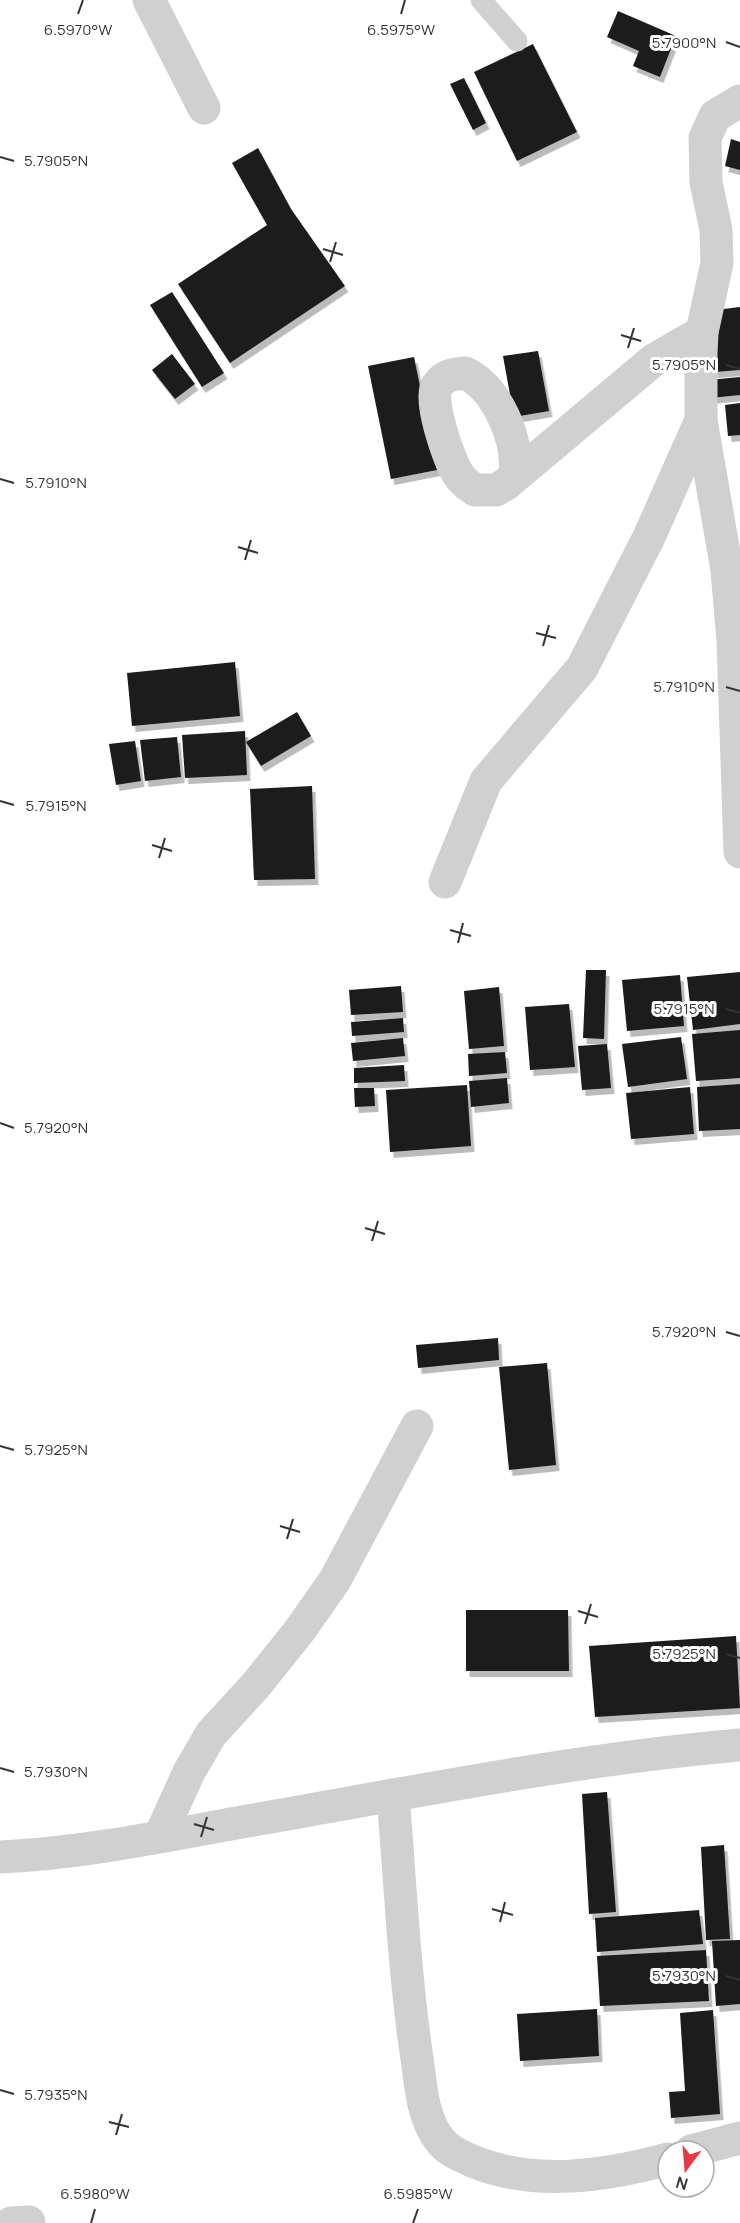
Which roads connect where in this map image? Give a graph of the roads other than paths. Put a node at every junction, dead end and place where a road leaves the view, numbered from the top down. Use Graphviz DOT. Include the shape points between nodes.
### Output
graph roads {
  1 [pos="149,0"];
  2 [pos="481,0"];
  3 [pos="517,41"];
  4 [pos="740,101"];
  5 [pos="204,108"];
  6 [pos="729,262"];
  7 [pos="702,332"];
  8 [pos="701,420"];
  9 [pos="515,474"];
  10 [pos="740,852"];
  11 [pos="445,882"];
  12 [pos="417,1426"];
  13 [pos="740,1744"];
  14 [pos="393,1795"];
  15 [pos="160,1836"];
  16 [pos="0,1857"];
  17 [pos="740,2138"];
  18 [pos="716,2144"];
  19 [pos="656,2162"];
  1 -- 5 [label="street"];
  2 -- 3 [label="lane"];
  4 -- 6 [label="street" via="716,116 705,138 705,182 716,230"];
  6 -- 7 [label="street"];
  7 -- 8 [label="street"];
  7 -- 9 [label="street" via="655,359 530,466"];
  8 -- 10 [label="street" via="727,570"];
  8 -- 11 [label="street" via="644,547 582,668 486,781"];
  12 -- 15 [label="street" via="334,1580 300,1630 211,1734"];
  13 -- 14 [label="street" via="511,1773"];
  14 -- 15 [label="street"];
  14 -- 19 [label="street" via="411,2015 425,2112 438,2139 451,2152 489,2168 528,2176 620,2171"];
  15 -- 16 [label="street"];
  17 -- 18 [label="street"];
}
